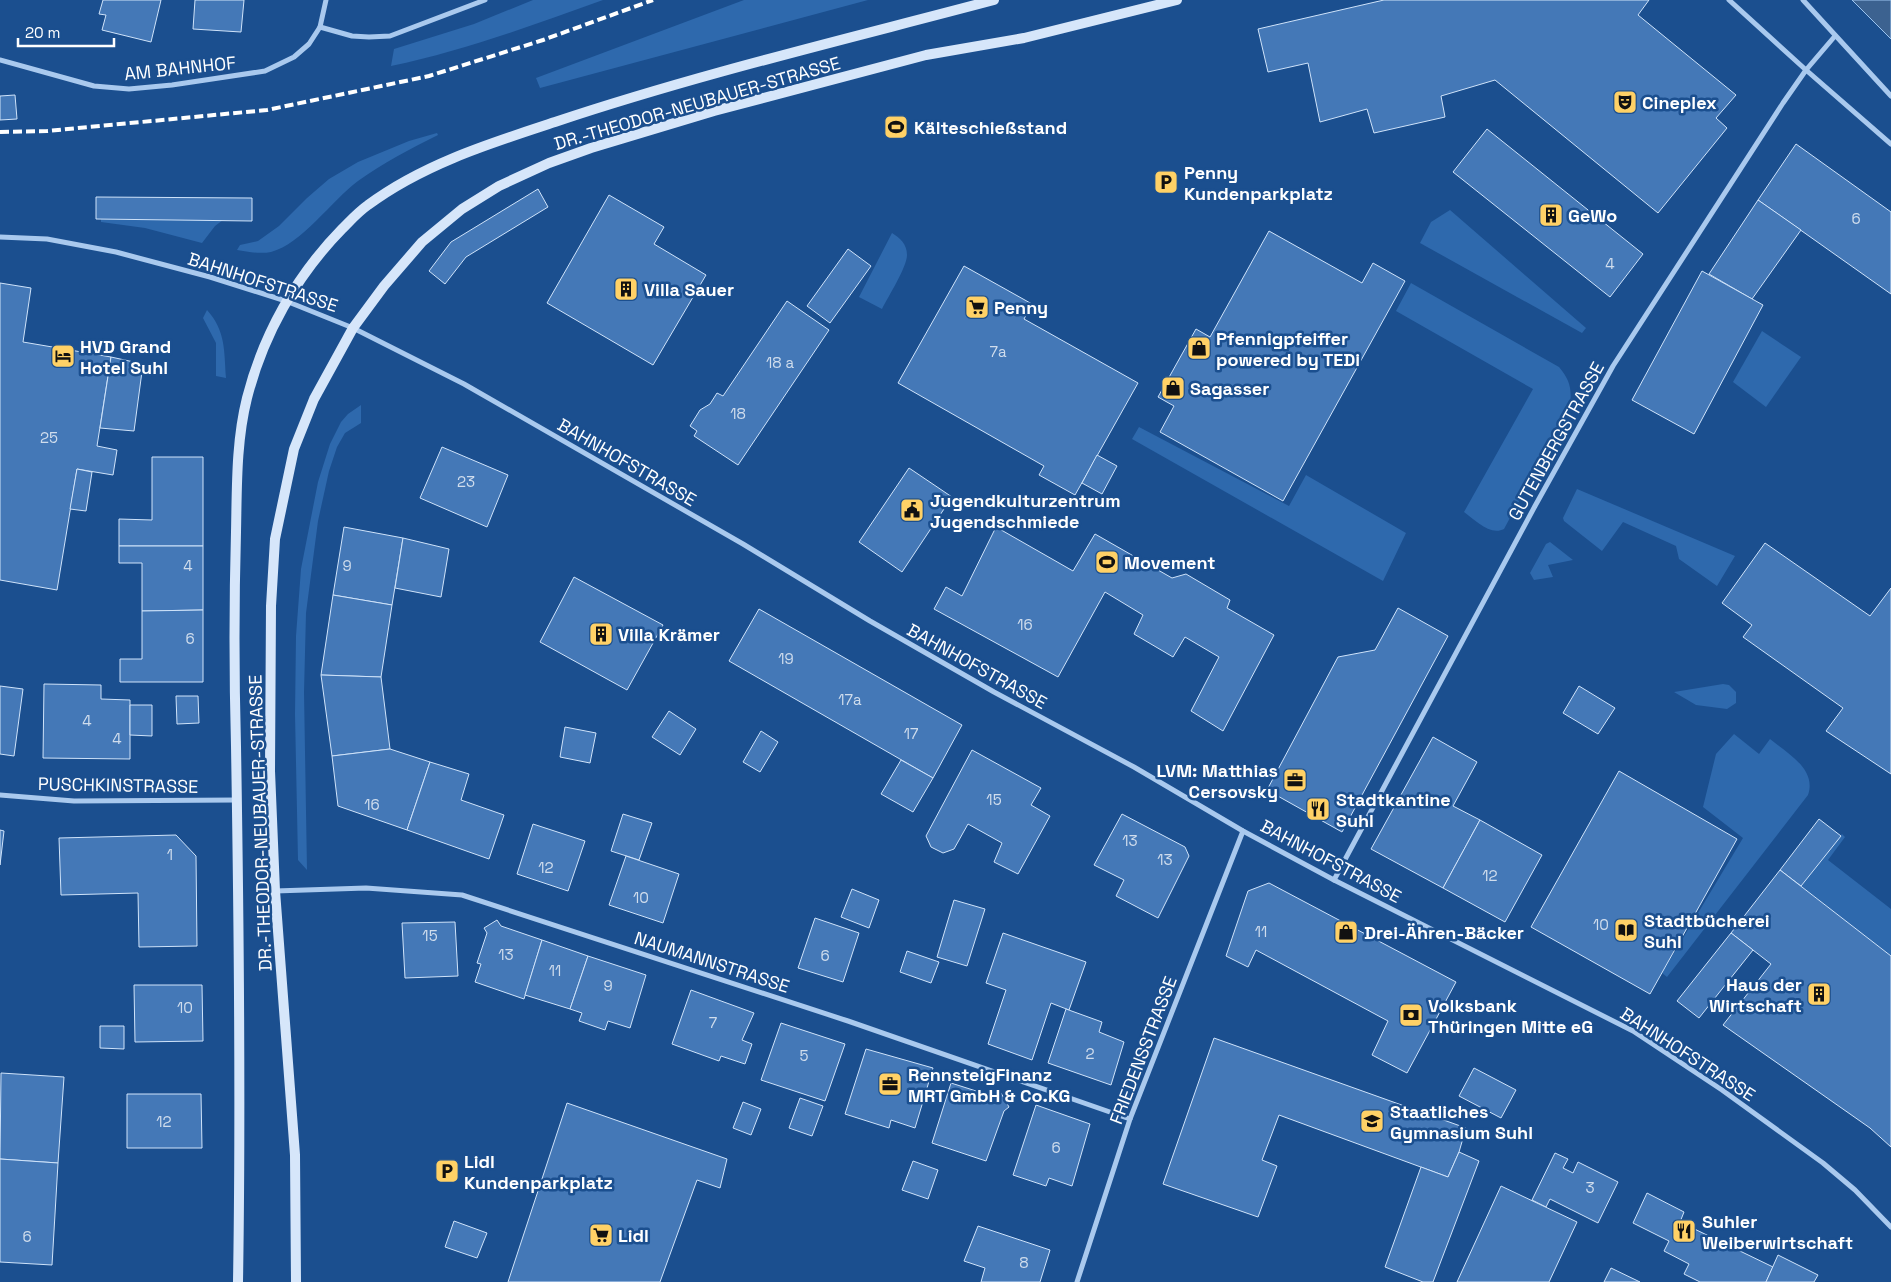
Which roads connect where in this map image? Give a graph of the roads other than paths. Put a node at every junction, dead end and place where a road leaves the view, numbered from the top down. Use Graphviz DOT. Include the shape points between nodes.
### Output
graph roads {
  1 [pos="326,0"];
  2 [pos="485,0"];
  3 [pos="994,0"];
  4 [pos="1177,0"];
  5 [pos="1728,0"];
  6 [pos="1803,0"];
  7 [pos="320,28"];
  8 [pos="1834,36"];
  9 [pos="0,60"];
  10 [pos="1806,70"];
  11 [pos="1891,96"];
  12 [pos="1891,144"];
  13 [pos="0,237"];
  14 [pos="286,301"];
  15 [pos="353,328"];
  16 [pos="0,796"];
  17 [pos="237,800"];
  18 [pos="1243,831"];
  19 [pos="1334,880"];
  20 [pos="275,891"];
  21 [pos="1130,1119"];
  22 [pos="1891,1226"];
  23 [pos="238,1282"];
  24 [pos="296,1282"];
  25 [pos="1077,1282"];
  1 -- 7 [label="street, AM BAHNHOF"];
  2 -- 7 [label="street" via="390,36 352,36"];
  3 -- 14 [label="main road, DR.-THEODOR-NEUBAUER-STRASSE" via="602,106 501,140 427,170 394,186 364,208 328,243"];
  4 -- 15 [label="main road, DR.-THEODOR-NEUBAUER-STRASSE" via="1024,38 916,58 714,111 549,163 499,186 462,209 422,242"];
  5 -- 10 [label="street"];
  6 -- 8 [label="street"];
  7 -- 9 [label="street, AM BAHNHOF" via="294,57 265,71 172,85 129,89 94,86"];
  8 -- 10 [label="street, GUTENBERGSTRASSE"];
  8 -- 11 [label="street"];
  10 -- 12 [label="street"];
  10 -- 19 [label="street, GUTENBERGSTRASSE" via="1613,366"];
  13 -- 14 [label="street, BAHNHOFSTRASSE" via="47,239 116,252"];
  14 -- 15 [label="street, BAHNHOFSTRASSE"];
  14 -- 17 [label="main road, DR.-THEODOR-NEUBAUER-STRASSE" via="256,365 238,451 233,624"];
  15 -- 18 [label="street, BAHNHOFSTRASSE" via="464,384 743,544 886,631 1134,767"];
  15 -- 20 [label="main road, DR.-THEODOR-NEUBAUER-STRASSE" via="314,399 294,450 275,539 271,606 270,771"];
  16 -- 17 [label="street, PUSCHKINSTRASSE" via="74,801"];
  17 -- 23 [label="main road, DR.-THEODOR-NEUBAUER-STRASSE"];
  18 -- 19 [label="street, BAHNHOFSTRASSE"];
  18 -- 21 [label="street, FRIEDENSSTRASSE"];
  19 -- 22 [label="street, BAHNHOFSTRASSE" via="1633,1031 1722,1090 1823,1164"];
  20 -- 21 [label="street, NAUMANNSTRASSE" via="366,888 462,895 848,1021"];
  20 -- 24 [label="main road, DR.-THEODOR-NEUBAUER-STRASSE" via="295,1155"];
  21 -- 25 [label="street, FRIEDENSSTRASSE"];
}
